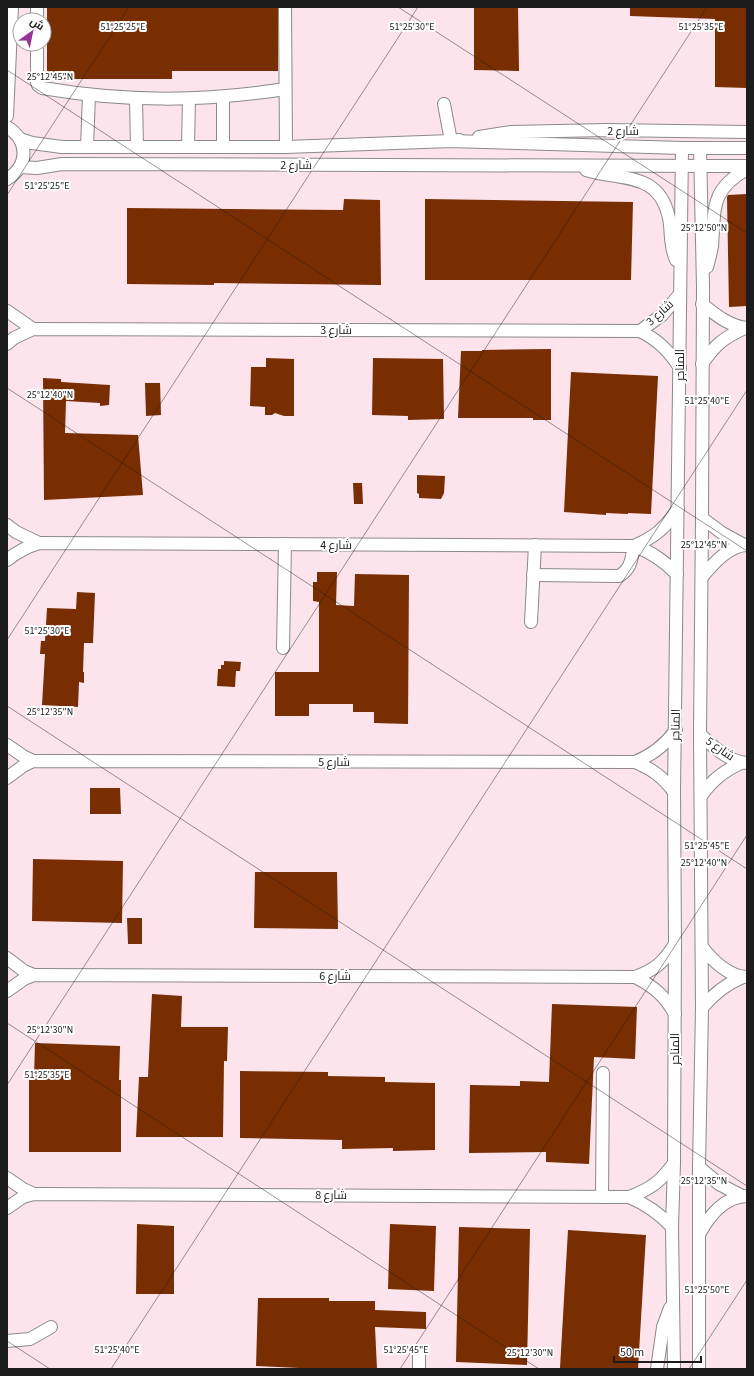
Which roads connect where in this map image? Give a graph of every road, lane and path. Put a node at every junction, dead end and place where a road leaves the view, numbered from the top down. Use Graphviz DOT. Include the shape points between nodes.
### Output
graph roads {
  1 [pos="12,7"];
  2 [pos="285,7"];
  3 [pos="37,52"];
  4 [pos="286,89"];
  5 [pos="89,95"];
  6 [pos="223,97"];
  7 [pos="136,99"];
  8 [pos="189,99"];
  9 [pos="444,104"];
  10 [pos="7,116"];
  11 [pos="7,127"];
  12 [pos="747,132"];
  13 [pos="20,139"];
  14 [pos="451,141"];
  15 [pos="88,147"];
  16 [pos="137,147"];
  17 [pos="188,147"];
  18 [pos="223,147"];
  19 [pos="286,147"];
  20 [pos="682,148"];
  21 [pos="700,148"];
  22 [pos="747,148"];
  23 [pos="572,165"];
  24 [pos="682,166"];
  25 [pos="701,166"];
  26 [pos="747,166"];
  27 [pos="747,169"];
  28 [pos="13,174"];
  29 [pos="7,190"];
  30 [pos="680,273"];
  31 [pos="703,286"];
  32 [pos="680,294"];
  33 [pos="702,304"];
  34 [pos="7,311"];
  35 [pos="746,328"];
  36 [pos="32,329"];
  37 [pos="640,330"];
  38 [pos="7,344"];
  39 [pos="702,364"];
  40 [pos="680,368"];
  41 [pos="678,509"];
  42 [pos="702,518"];
  43 [pos="7,525"];
  44 [pos="39,543"];
  45 [pos="285,544"];
  46 [pos="535,545"];
  47 [pos="745,545"];
  48 [pos="634,546"];
  49 [pos="7,560"];
  50 [pos="677,574"];
  51 [pos="533,575"];
  52 [pos="702,578"];
  53 [pos="531,622"];
  54 [pos="284,648"];
  55 [pos="676,730"];
  56 [pos="700,734"];
  57 [pos="7,745"];
  58 [pos="33,761"];
  59 [pos="635,762"];
  60 [pos="744,762"];
  61 [pos="7,778"];
  62 [pos="674,792"];
  63 [pos="701,796"];
  64 [pos="675,943"];
  65 [pos="702,947"];
  66 [pos="7,958"];
  67 [pos="34,975"];
  68 [pos="635,977"];
  69 [pos="745,977"];
  70 [pos="7,992"];
  71 [pos="702,1008"];
  72 [pos="675,1014"];
  73 [pos="603,1073"];
  74 [pos="674,1163"];
  75 [pos="699,1166"];
  76 [pos="7,1178"];
  77 [pos="34,1194"];
  78 [pos="745,1196"];
  79 [pos="602,1197"];
  80 [pos="629,1197"];
  81 [pos="7,1208"];
  82 [pos="672,1227"];
  83 [pos="700,1234"];
  84 [pos="673,1301"];
  85 [pos="51,1327"];
  86 [pos="7,1341"];
  87 [pos="419,1353"];
  88 [pos="698,1355"];
  89 [pos="419,1369"];
  90 [pos="657,1369"];
  91 [pos="674,1369"];
  92 [pos="699,1369"];
  93 [pos="706,1369"];
  1 -- 10 [label="street"];
  2 -- 4 [label="street"];
  3 -- 5 [label="street" via="37,82 40,87"];
  4 -- 6 [label="street"];
  4 -- 19 [label="street"];
  5 -- 7 [label="street"];
  5 -- 15 [label="street"];
  6 -- 8 [label="street"];
  6 -- 18 [label="street"];
  7 -- 8 [label="street"];
  7 -- 16 [label="street"];
  8 -- 17 [label="street"];
  9 -- 14 [label="street"];
  11 -- 13 [label="street"];
  12 -- 14 [label="street, شارع 2" via="511,132"];
  13 -- 15 [label="street, شارع 2" via="62,147"];
  13 -- 28 [label="street" via="23,158"];
  14 -- 19 [label="street, شارع 2"];
  14 -- 20 [label="street, شارع 2"];
  15 -- 16 [label="street, شارع 2"];
  16 -- 17 [label="street, شارع 2"];
  17 -- 18 [label="street, شارع 2"];
  18 -- 19 [label="street, شارع 2"];
  20 -- 21 [label="street, شارع 2"];
  20 -- 24 [label="street, المناجر"];
  21 -- 22 [label="street, شارع 2"];
  21 -- 25 [label="street, المناجر"];
  23 -- 24 [label="street, شارع 2"];
  23 -- 28 [label="street, شارع 2" via="62,164"];
  23 -- 30 [label="street, شارع 2" via="588,171 638,180 656,190 667,207 672,246"];
  24 -- 25 [label="street, شارع 2"];
  24 -- 30 [label="street, المناجر"];
  25 -- 26 [label="street, شارع 2"];
  25 -- 31 [label="street, المناجر"];
  27 -- 31 [label="street, المناجر" via="729,181 717,200 713,214 712,248"];
  28 -- 29 [label="street"];
  30 -- 32 [label="street, المناجر"];
  31 -- 33 [label="street, المناجر"];
  32 -- 37 [label="street, شارع 3" via="662,315"];
  32 -- 40 [label="street, المناجر"];
  33 -- 35 [label="street" via="724,320"];
  33 -- 39 [label="street, المناجر"];
  34 -- 36 [label="street"];
  35 -- 39 [label="street" via="722,340"];
  36 -- 37 [label="street, شارع 3"];
  36 -- 38 [label="street, شارع 3"];
  37 -- 40 [label="street, شارع 3" via="663,346"];
  39 -- 42 [label="street, المناجر"];
  40 -- 41 [label="street, المناجر"];
  41 -- 48 [label="street, شارع 4" via="658,533"];
  41 -- 50 [label="street, المناجر"];
  42 -- 47 [label="street" via="722,533"];
  42 -- 52 [label="street, المناجر"];
  43 -- 44 [label="street, شارع 4"];
  44 -- 45 [label="street, شارع 4"];
  44 -- 49 [label="street, شارع 4" via="26,547"];
  45 -- 46 [label="street, شارع 4"];
  45 -- 54 [label="street"];
  46 -- 48 [label="street, شارع 4"];
  46 -- 51 [label="street"];
  47 -- 52 [label="street" via="731,550 720,558"];
  48 -- 50 [label="street, شارع 4" via="657,556"];
  48 -- 51 [label="street" via="630,564 619,576"];
  50 -- 55 [label="street, المناجر"];
  51 -- 53 [label="street"];
  52 -- 56 [label="street, المناجر"];
  55 -- 59 [label="street, شارع 5" via="658,750"];
  55 -- 62 [label="street, المناجر"];
  56 -- 60 [label="street, شارع 5" via="719,750"];
  56 -- 63 [label="street, المناجر"];
  57 -- 58 [label="street, شارع 5"];
  58 -- 59 [label="street, شارع 5"];
  58 -- 61 [label="street"];
  59 -- 62 [label="street, شارع 5" via="658,774"];
  60 -- 63 [label="street, شارع 5" via="718,776"];
  62 -- 64 [label="street, المناجر"];
  63 -- 65 [label="street, المناجر"];
  64 -- 68 [label="street, شارع 6" via="659,965"];
  64 -- 72 [label="street, المناجر"];
  65 -- 69 [label="street" via="720,965"];
  65 -- 71 [label="street, المناجر"];
  66 -- 67 [label="street, شارع 6"];
  67 -- 68 [label="street, شارع 6"];
  67 -- 70 [label="street"];
  68 -- 72 [label="street, شارع 6" via="659,992"];
  69 -- 71 [label="street" via="720,989"];
  71 -- 75 [label="street, المناجر"];
  72 -- 74 [label="street, المناجر"];
  73 -- 79 [label="street"];
  74 -- 80 [label="street, شارع 8" via="654,1186"];
  74 -- 82 [label="street, المناجر"];
  75 -- 78 [label="street" via="719,1184"];
  75 -- 83 [label="street, المناجر"];
  76 -- 77 [label="street, شارع 8"];
  77 -- 79 [label="street, شارع 8"];
  77 -- 81 [label="street, شارع 8" via="23,1197"];
  78 -- 83 [label="street" via="728,1201 716,1210 706,1221"];
  79 -- 80 [label="street, شارع 8"];
  80 -- 82 [label="street, شارع 8" via="653,1209"];
  82 -- 84 [label="street, المناجر"];
  83 -- 88 [label="street, المناجر"];
  84 -- 90 [label="street, المناجر" via="663,1327"];
  84 -- 91 [label="street, المناجر"];
  85 -- 86 [label="street" via="30,1339"];
  87 -- 89 [label="street"];
  88 -- 92 [label="street, المناجر"];
  88 -- 93 [label="street"];
}
